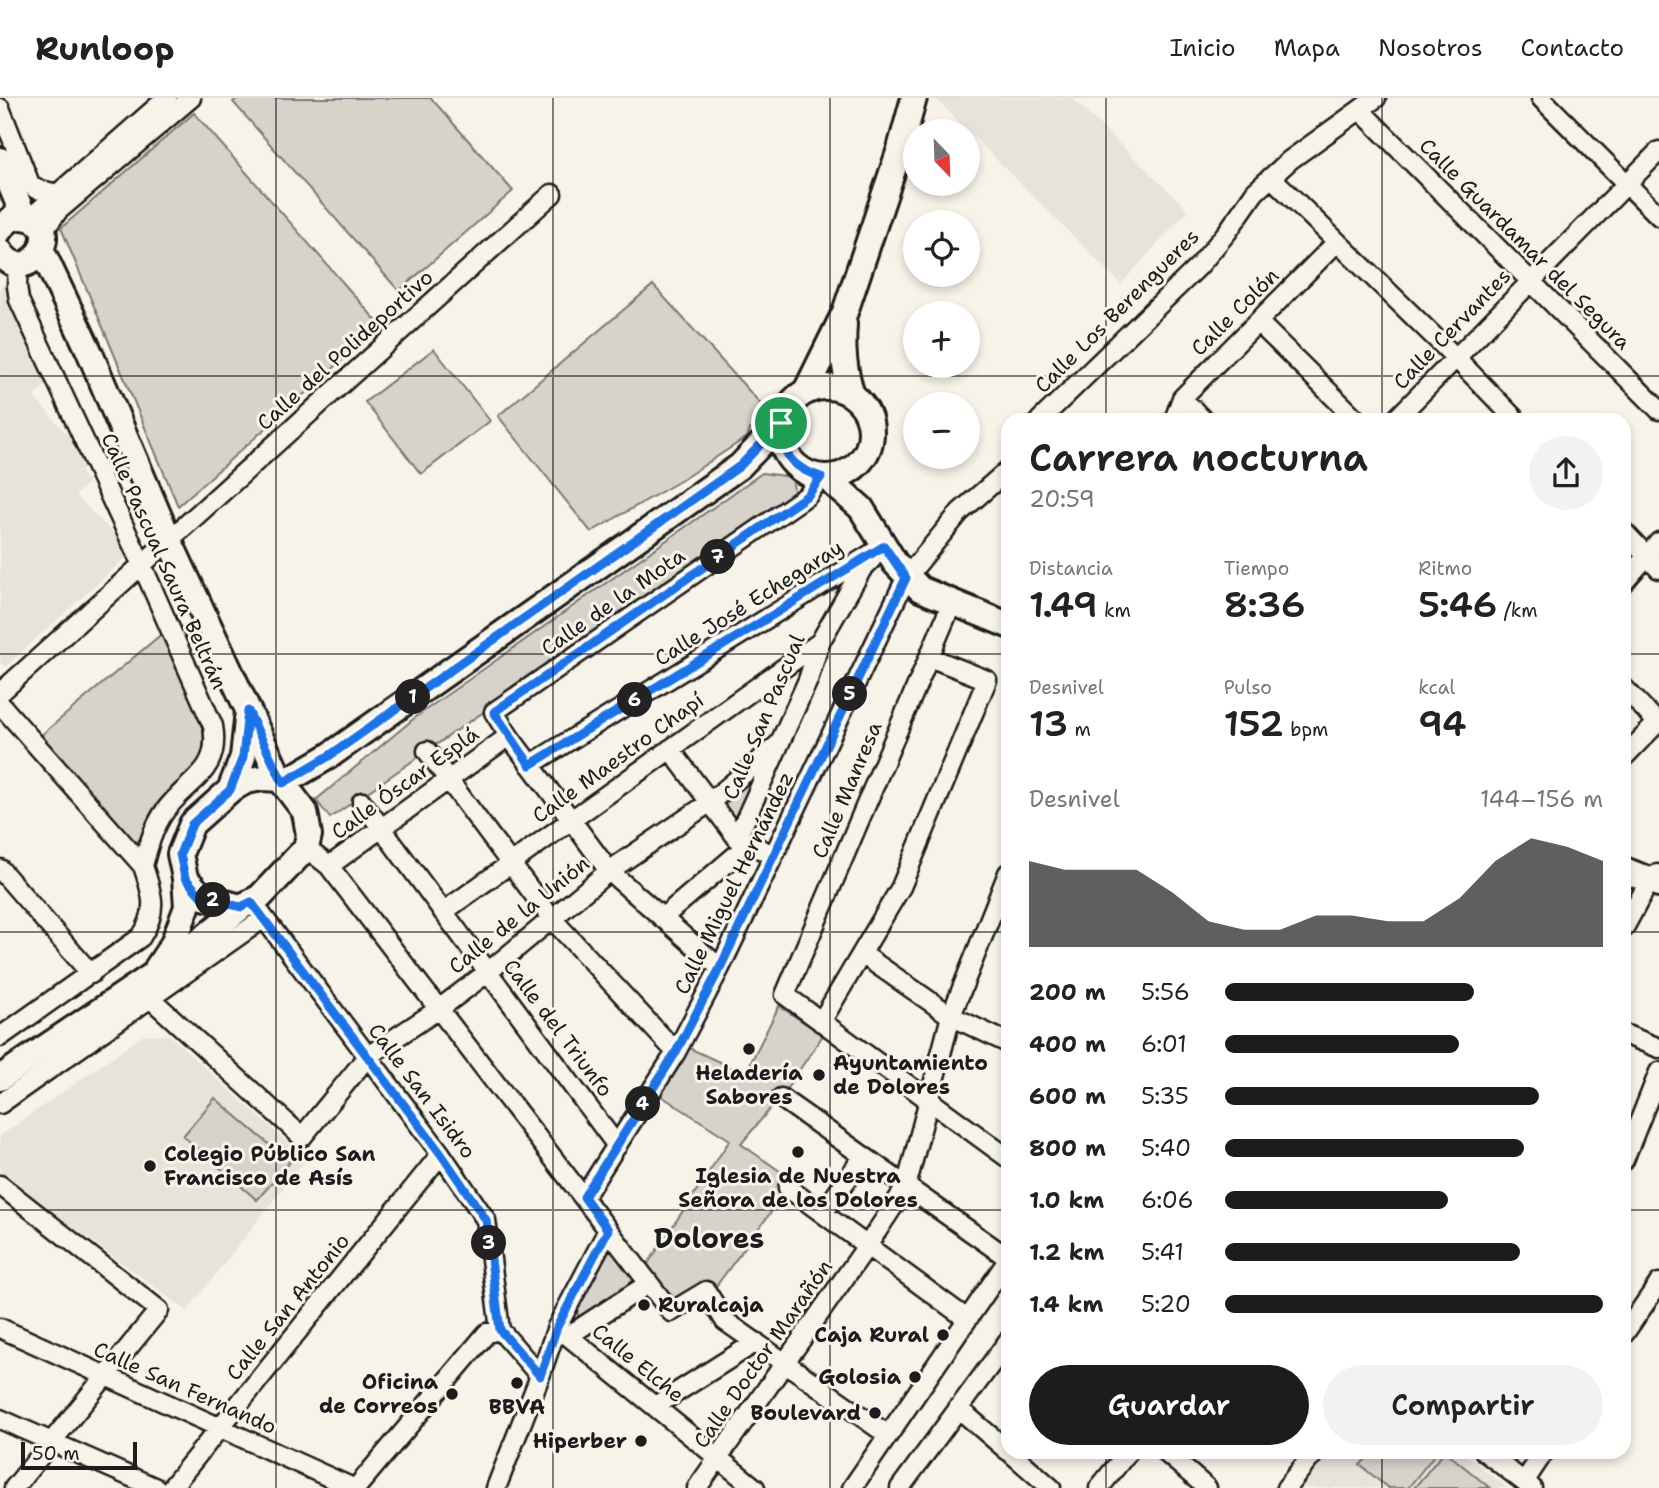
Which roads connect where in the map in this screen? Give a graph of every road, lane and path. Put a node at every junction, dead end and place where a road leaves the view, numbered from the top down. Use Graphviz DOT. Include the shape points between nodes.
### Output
graph roads {
  1 [pos="167,98"];
  2 [pos="191,98"];
  3 [pos="914,98"];
  4 [pos="1376,98"];
  5 [pos="1541,98"];
  6 [pos="0,108"];
  7 [pos="1360,110"];
  8 [pos="8,130"];
  9 [pos="1659,151"];
  10 [pos="2,164"];
  11 [pos="1270,177"];
  12 [pos="1627,184"];
  13 [pos="58,194"];
  14 [pos="552,194"];
  15 [pos="1659,216"];
  16 [pos="0,230"];
  17 [pos="1337,242"];
  18 [pos="24,249"];
  19 [pos="1530,282"];
  20 [pos="845,313"];
  21 [pos="1258,322"];
  22 [pos="1456,358"];
  23 [pos="806,391"];
  24 [pos="852,395"];
  25 [pos="1182,398"];
  26 [pos="1659,410"];
  27 [pos="1046,413"];
  28 [pos="1177,413"];
  29 [pos="1196,413"];
  30 [pos="1350,413"];
  31 [pos="1402,413"];
  32 [pos="1509,413"];
  33 [pos="781,423"];
  34 [pos="860,461"];
  35 [pos="792,463"];
  36 [pos="740,466"];
  37 [pos="1001,476"];
  38 [pos="823,477"];
  39 [pos="861,508"];
  40 [pos="1631,539"];
  41 [pos="169,540"];
  42 [pos="1659,542"];
  43 [pos="884,546"];
  44 [pos="1653,562"];
  45 [pos="142,565"];
  46 [pos="1631,577"];
  47 [pos="906,578"];
  48 [pos="952,603"];
  49 [pos="1001,622"];
  50 [pos="820,642"];
  51 [pos="929,657"];
  52 [pos="0,693"];
  53 [pos="1631,695"];
  54 [pos="0,704"];
  55 [pos="248,711"];
  56 [pos="1658,723"];
  57 [pos="509,736"];
  58 [pos="779,744"];
  59 [pos="670,749"];
  60 [pos="1631,750"];
  61 [pos="427,751"];
  62 [pos="329,756"];
  63 [pos="530,765"];
  64 [pos="282,781"];
  65 [pos="447,781"];
  66 [pos="230,790"];
  67 [pos="362,802"];
  68 [pos="709,803"];
  69 [pos="304,812"];
  70 [pos="571,820"];
  71 [pos="381,828"];
  72 [pos="743,841"];
  73 [pos="306,848"];
  74 [pos="773,855"];
  75 [pos="510,864"];
  76 [pos="142,866"];
  77 [pos="329,866"];
  78 [pos="0,869"];
  79 [pos="609,871"];
  80 [pos="1631,872"];
  81 [pos="185,878"];
  82 [pos="1656,878"];
  83 [pos="1001,891"];
  84 [pos="252,909"];
  85 [pos="443,912"];
  86 [pos="1631,917"];
  87 [pos="662,918"];
  88 [pos="552,919"];
  89 [pos="862,954"];
  90 [pos="720,968"];
  91 [pos="155,972"];
  92 [pos="488,972"];
  93 [pos="90,974"];
  94 [pos="150,998"];
  95 [pos="439,1009"];
  96 [pos="951,1016"];
  97 [pos="821,1022"];
  98 [pos="1,1035"];
  99 [pos="1631,1037"];
  100 [pos="1001,1040"];
  101 [pos="1659,1048"];
  102 [pos="676,1052"];
  103 [pos="368,1056"];
  104 [pos="1659,1072"];
  105 [pos="0,1078"];
  106 [pos="781,1098"];
  107 [pos="927,1099"];
  108 [pos="0,1104"];
  109 [pos="1631,1142"];
  110 [pos="617,1146"];
  111 [pos="1001,1153"];
  112 [pos="441,1154"];
  113 [pos="863,1157"];
  114 [pos="906,1187"];
  115 [pos="788,1188"];
  116 [pos="2,1192"];
  117 [pos="584,1197"];
  118 [pos="823,1213"];
  119 [pos="608,1230"];
  120 [pos="867,1246"];
  121 [pos="1001,1254"];
  122 [pos="1001,1269"];
  123 [pos="1659,1283"];
  124 [pos="648,1284"];
  125 [pos="967,1320"];
  126 [pos="1631,1324"];
  127 [pos="0,1328"];
  128 [pos="500,1330"];
  129 [pos="563,1332"];
  130 [pos="756,1342"];
  131 [pos="1001,1350"];
  132 [pos="786,1363"];
  133 [pos="540,1376"];
  134 [pos="105,1377"];
  135 [pos="656,1406"];
  136 [pos="958,1409"];
  137 [pos="0,1419"];
  138 [pos="220,1428"];
  139 [pos="888,1435"];
  140 [pos="52,1441"];
  141 [pos="1001,1445"];
  142 [pos="718,1457"];
  143 [pos="1017,1459"];
  144 [pos="1122,1459"];
  145 [pos="1173,1459"];
  146 [pos="1309,1459"];
  147 [pos="1504,1459"];
  148 [pos="1541,1459"];
  149 [pos="1528,1485"];
  150 [pos="902,1487"];
  151 [pos="14,1488"];
  152 [pos="156,1488"];
  153 [pos="171,1488"];
  154 [pos="354,1488"];
  155 [pos="496,1488"];
  156 [pos="697,1488"];
  157 [pos="755,1488"];
  158 [pos="852,1488"];
  159 [pos="1051,1488"];
  160 [pos="1099,1488"];
  161 [pos="1207,1488"];
  162 [pos="1286,1488"];
  1 -- 13 [label="street"];
  2 -- 18 [label="street" via="58,211"];
  3 -- 20 [label="main road"];
  4 -- 7 [label="street, Calle Los Berengueres"];
  5 -- 12 [label="street"];
  6 -- 8 [label="street"];
  7 -- 11 [label="street, Calle Los Berengueres"];
  7 -- 19 [label="street, Calle Guardamar del Segura"];
  8 -- 10 [label="street"];
  8 -- 13 [label="street" via="30,184"];
  9 -- 12 [label="street, Calle Cervantes"];
  10 -- 18 [label="main road"];
  11 -- 17 [label="street"];
  11 -- 27 [label="street, Calle Los Berengueres" via="1199,266"];
  12 -- 15 [label="street"];
  12 -- 19 [label="street, Calle Cervantes"];
  13 -- 18 [label="street"];
  14 -- 41 [label="street, Calle del Polideportivo"];
  16 -- 18 [label="main road" via="9,220"];
  17 -- 21 [label="street, Calle Colón"];
  17 -- 22 [label="street"];
  18 -- 41 [label="main road" via="83,338"];
  18 -- 45 [label="street, Calle Pascual Saura Beltrán" via="17,293"];
  19 -- 22 [label="street, Calle Cervantes"];
  19 -- 26 [label="street, Calle Guardamar del Segura"];
  20 -- 23 [label="main road"];
  20 -- 24 [label="main road" via="843,360"];
  21 -- 25 [label="street, Calle Colón"];
  21 -- 30 [label="street"];
  22 -- 31 [label="street, Calle Cervantes"];
  22 -- 32 [label="street"];
  23 -- 24 [label="main road" via="838,388"];
  23 -- 33 [label="main road" via="790,404"];
  24 -- 34 [label="main road" via="870,426 870,439"];
  25 -- 28 [label="street, Calle Colón"];
  25 -- 29 [label="street"];
  33 -- 35 [label="main road" via="782,444"];
  33 -- 36 [label="main road"];
  34 -- 38 [label="main road" via="845,473"];
  34 -- 39 [label="main road"];
  35 -- 36 [label="main road" via="765,460"];
  35 -- 38 [label="main road"];
  36 -- 62 [label="main road"];
  37 -- 47 [label="street, Calle Miguel Hernández" via="960,512"];
  38 -- 39 [label="main road"];
  38 -- 57 [label="street, Calle de la Mota" via="808,495 494,712"];
  39 -- 43 [label="main road"];
  40 -- 44 [label="street"];
  41 -- 45 [label="street, Calle del Polideportivo"];
  41 -- 55 [label="main road"];
  42 -- 44 [label="street"];
  43 -- 47 [label="main road"];
  43 -- 50 [label="street, Calle San Pascual" via="862,569"];
  43 -- 63 [label="street, Calle José Echegaray"];
  44 -- 46 [label="street"];
  45 -- 52 [label="street, Calle del Polideportivo"];
  45 -- 76 [label="street, Calle Pascual Saura Beltrán" via="215,740 209,764 156,824"];
  47 -- 48 [label="main road"];
  47 -- 74 [label="street, Calle Miguel Hernández"];
  48 -- 49 [label="main road"];
  48 -- 51 [label="street, Calle Manresa"];
  50 -- 58 [label="street, Calle San Pascual"];
  50 -- 59 [label="street, Calle Maestro Chapí"];
  51 -- 89 [label="street" via="987,680 901,887"];
  51 -- 97 [label="street, Calle Manresa" via="785,995"];
  53 -- 56 [label="street"];
  54 -- 76 [label="street"];
  55 -- 64 [label="main road"];
  55 -- 66 [label="main road" via="243,757"];
  56 -- 60 [label="street"];
  57 -- 63 [label="street"];
  57 -- 65 [label="street, Calle Óscar Esplá"];
  58 -- 68 [label="street, Calle de la Unión"];
  58 -- 72 [label="street, Calle San Pascual"];
  59 -- 68 [label="street"];
  59 -- 70 [label="street, Calle Maestro Chapí"];
  61 -- 65 [label="street"];
  62 -- 64 [label="main road"];
  62 -- 69 [label="main road" via="313,783"];
  63 -- 70 [label="street"];
  64 -- 66 [label="main road" via="263,778"];
  64 -- 69 [label="main road"];
  65 -- 71 [label="street, Calle Óscar Esplá"];
  65 -- 75 [label="street"];
  66 -- 81 [label="main road" via="192,824 180,854"];
  67 -- 71 [label="street, Calle del Triunfo"];
  68 -- 72 [label="street"];
  68 -- 79 [label="street, Calle de la Unión"];
  69 -- 73 [label="main road" via="309,835"];
  70 -- 75 [label="street, Calle Maestro Chapí"];
  70 -- 79 [label="street"];
  71 -- 77 [label="street, Calle Óscar Esplá"];
  71 -- 85 [label="street, Calle del Triunfo"];
  72 -- 74 [label="street"];
  72 -- 87 [label="street"];
  73 -- 77 [label="street"];
  73 -- 84 [label="main road"];
  74 -- 90 [label="street, Calle Miguel Hernández"];
  75 -- 85 [label="street, Calle Maestro Chapí"];
  75 -- 88 [label="street"];
  76 -- 93 [label="street" via="152,899 149,925 141,937"];
  77 -- 95 [label="street"];
  78 -- 93 [label="street"];
  79 -- 87 [label="street"];
  79 -- 88 [label="street, Calle de la Unión"];
  80 -- 82 [label="main road"];
  81 -- 84 [label="main road" via="202,897"];
  81 -- 91 [label="main road" via="187,906 173,944"];
  82 -- 86 [label="street"];
  83 -- 96 [label="street"];
  84 -- 91 [label="main road"];
  84 -- 94 [label="street"];
  84 -- 103 [label="street, Calle San Isidro"];
  85 -- 92 [label="street, Calle del Triunfo"];
  87 -- 90 [label="street"];
  88 -- 92 [label="street, Calle de la Unión"];
  88 -- 102 [label="street"];
  89 -- 96 [label="street"];
  89 -- 97 [label="street"];
  90 -- 102 [label="street, Calle Miguel Hernández"];
  91 -- 105 [label="main road"];
  92 -- 95 [label="street, Calle de la Unión"];
  92 -- 110 [label="street, Calle del Triunfo"];
  93 -- 98 [label="street"];
  94 -- 103 [label="street, Calle de la Unión" via="302,1137"];
  94 -- 108 [label="street"];
  95 -- 103 [label="street, Calle de la Unión"];
  95 -- 117 [label="street"];
  96 -- 100 [label="street"];
  96 -- 107 [label="street"];
  97 -- 107 [label="street"];
  99 -- 101 [label="street"];
  102 -- 110 [label="street, Calle Miguel Hernández"];
  103 -- 112 [label="street, Calle San Isidro"];
  104 -- 109 [label="street"];
  106 -- 113 [label="street"];
  107 -- 111 [label="street"];
  107 -- 114 [label="street"];
  110 -- 117 [label="street, Calle Miguel Hernández"];
  112 -- 128 [label="street, Calle San Isidro" via="486,1220"];
  112 -- 138 [label="street, Calle San Antonio"];
  113 -- 114 [label="street"];
  113 -- 118 [label="street"];
  114 -- 120 [label="street, Calle Doctor Marañón"];
  114 -- 121 [label="street"];
  115 -- 118 [label="street"];
  116 -- 134 [label="street" via="159,1310"];
  117 -- 119 [label="street"];
  118 -- 120 [label="street"];
  119 -- 124 [label="street"];
  119 -- 129 [label="street"];
  120 -- 125 [label="street"];
  120 -- 132 [label="street, Calle Doctor Marañón"];
  122 -- 125 [label="street"];
  123 -- 126 [label="street"];
  124 -- 129 [label="street"];
  124 -- 130 [label="street" via="671,1312 706,1291 725,1321"];
  125 -- 139 [label="street"];
  127 -- 134 [label="street, Calle San Fernando"];
  128 -- 133 [label="street"];
  128 -- 154 [label="street" via="487,1333"];
  129 -- 133 [label="street"];
  129 -- 135 [label="street, Calle Elche"];
  130 -- 132 [label="street"];
  130 -- 135 [label="street"];
  131 -- 136 [label="street"];
  132 -- 139 [label="street"];
  132 -- 142 [label="street, Calle Doctor Marañón"];
  133 -- 155 [label="street"];
  134 -- 138 [label="street, Calle San Fernando"];
  134 -- 140 [label="street"];
  135 -- 142 [label="street, Calle Elche"];
  136 -- 141 [label="street"];
  136 -- 150 [label="street"];
  137 -- 140 [label="street"];
  138 -- 153 [label="street, Calle San Antonio"];
  138 -- 154 [label="street, Calle San Fernando"];
  139 -- 158 [label="street"];
  140 -- 151 [label="street"];
  140 -- 152 [label="street"];
  142 -- 156 [label="street, Calle Doctor Marañón"];
  142 -- 157 [label="street, Calle Elche"];
  143 -- 159 [label="street"];
  144 -- 160 [label="street"];
  145 -- 161 [label="street"];
  146 -- 162 [label="street"];
  147 -- 149 [label="street"];
  148 -- 149 [label="street"];
}
